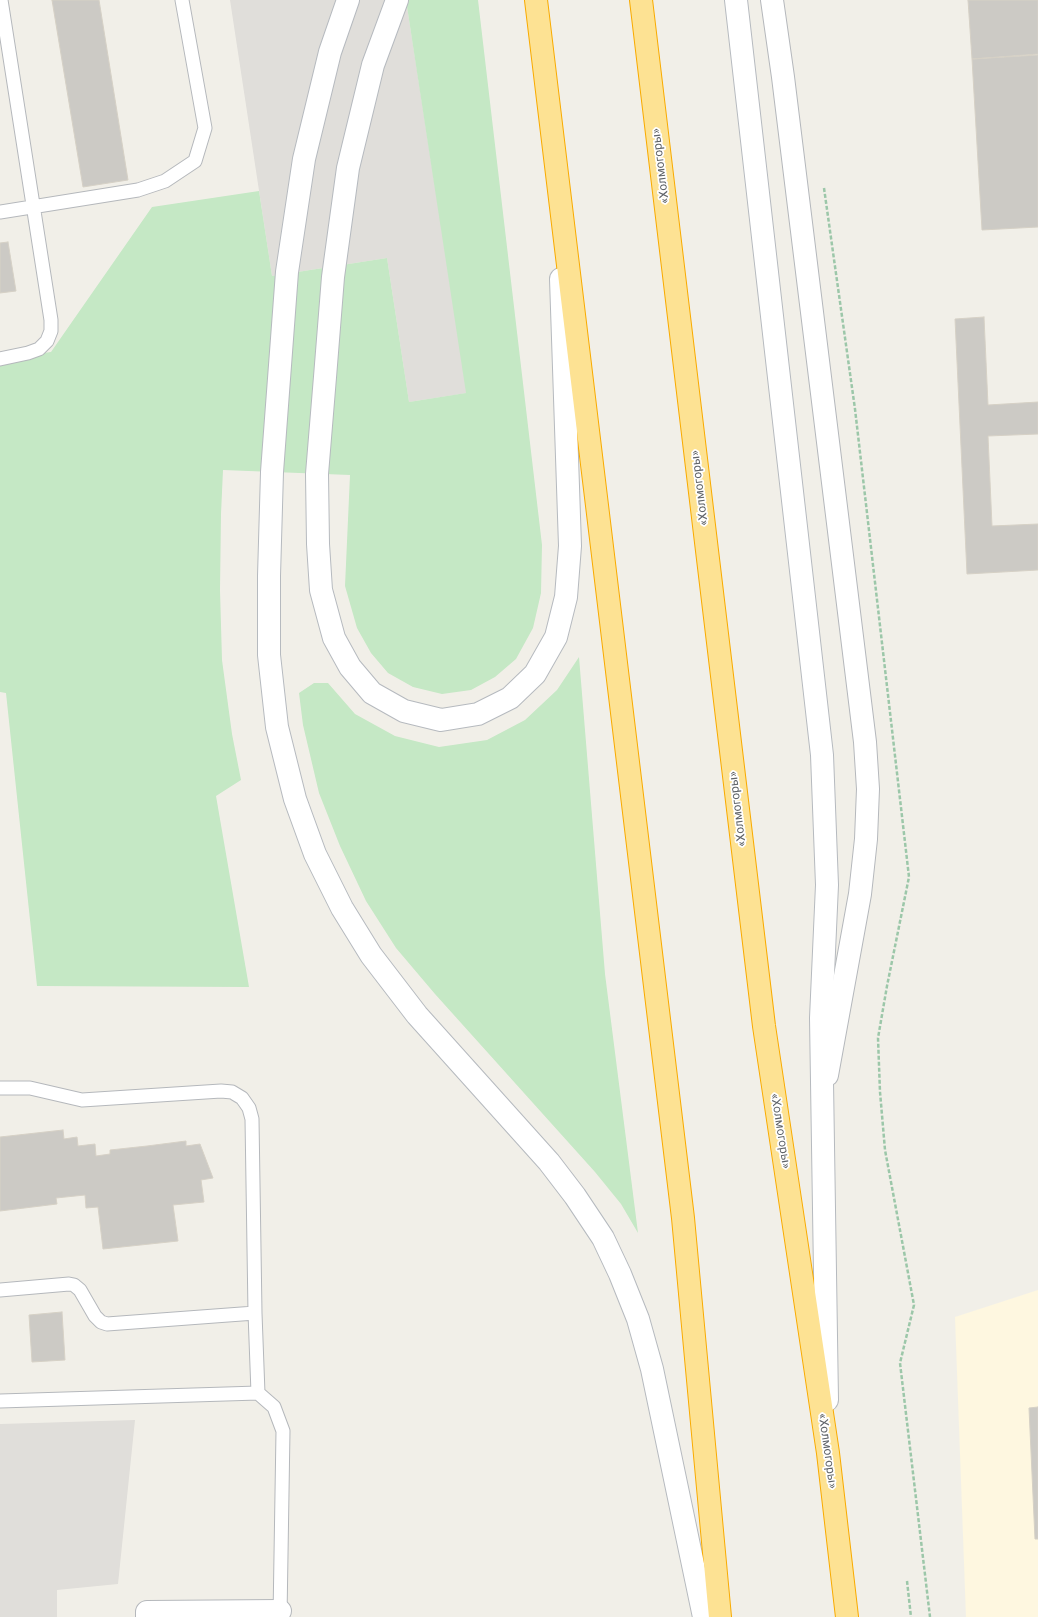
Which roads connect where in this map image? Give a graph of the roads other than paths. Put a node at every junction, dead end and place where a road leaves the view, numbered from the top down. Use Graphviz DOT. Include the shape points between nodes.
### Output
graph roads {
  1 [pos="0,0"];
  2 [pos="182,0"];
  3 [pos="348,0"];
  4 [pos="397,0"];
  5 [pos="536,0"];
  6 [pos="641,0"];
  7 [pos="736,0"];
  8 [pos="772,0"];
  9 [pos="558,180"];
  10 [pos="34,207"];
  11 [pos="0,212"];
  12 [pos="0,359"];
  13 [pos="0,1088"];
  14 [pos="822,1104"];
  15 [pos="0,1290"];
  16 [pos="255,1313"];
  17 [pos="258,1393"];
  18 [pos="0,1401"];
  19 [pos="828,1452"];
  20 [pos="280,1614"];
  21 [pos="147,1617"];
  22 [pos="704,1617"];
  23 [pos="720,1617"];
  24 [pos="847,1617"];
  1 -- 10 [label="lane"];
  2 -- 10 [label="lane" via="205,128 195,161 165,181 138,190"];
  3 -- 22 [label="main road" via="330,52 304,159 287,272 272,472 269,647 277,728 293,792 315,854 342,908 371,956 416,1015 549,1162 603,1238 638,1319 652,1369"];
  4 -- 9 [label="main road" via="373,65 348,168 333,277 317,474 321,590 334,638 350,667 372,693 404,711 441,720 478,714 510,698 535,674 556,637 566,597 570,546"];
  5 -- 9 [label="highway"];
  6 -- 19 [label="highway, «Холмогоры»" via="764,1026"];
  7 -- 14 [label="main road" via="822,755 827,885 821,1018"];
  8 -- 14 [label="main road" via="864,734 868,789 860,894"];
  9 -- 23 [label="highway" via="683,1218"];
  10 -- 11 [label="lane"];
  10 -- 12 [label="lane" via="51,331 38,349"];
  13 -- 16 [label="lane" via="30,1088 82,1100 221,1091 232,1092 242,1098 249,1108 252,1119"];
  14 -- 19 [label="main road"];
  15 -- 16 [label="lane" via="74,1285 80,1290 95,1316 107,1324"];
  16 -- 17 [label="lane"];
  17 -- 18 [label="lane"];
  17 -- 20 [label="lane" via="274,1407 283,1431"];
  19 -- 24 [label="highway, «Холмогоры»"];
  20 -- 21 [label="main road" via="147,1612"];
}
